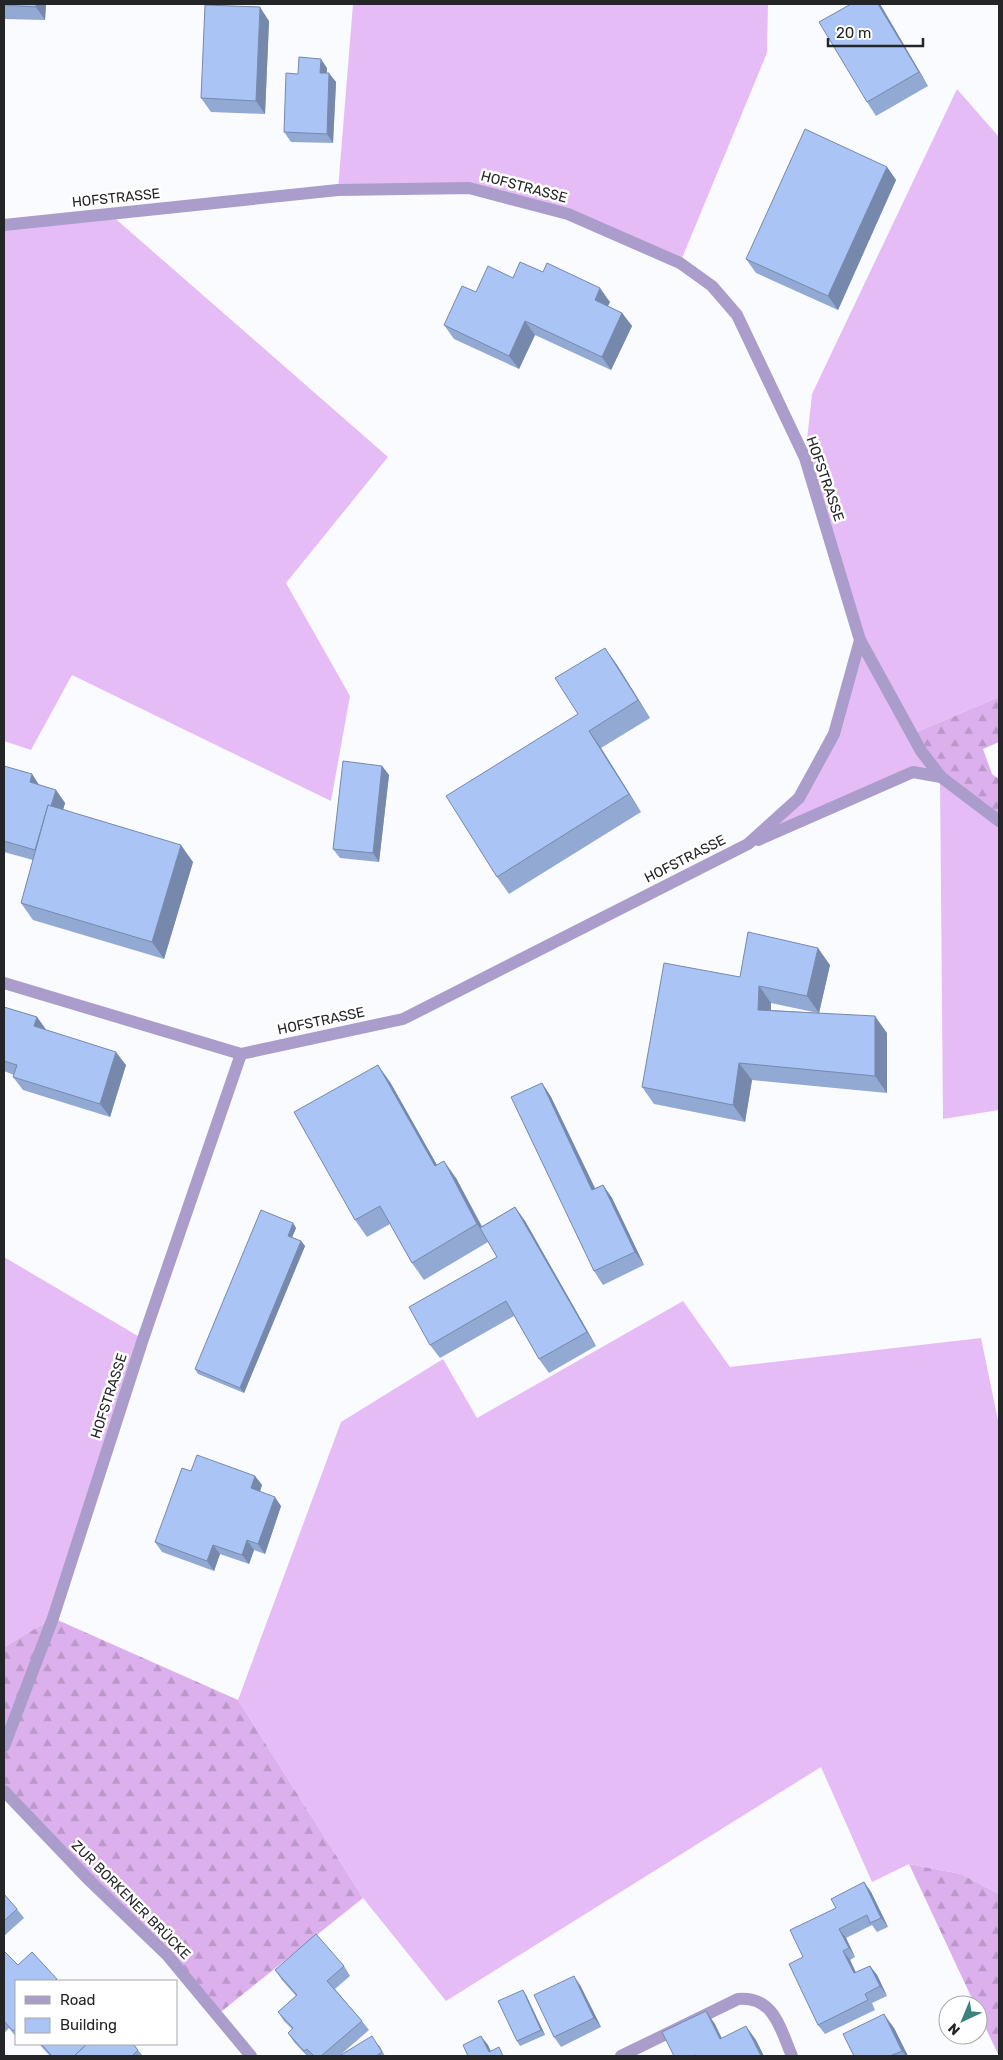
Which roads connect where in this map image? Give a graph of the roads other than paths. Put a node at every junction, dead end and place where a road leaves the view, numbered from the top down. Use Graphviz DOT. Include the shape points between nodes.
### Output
graph roads {
  1 [pos="4,225"];
  2 [pos="860,640"];
  3 [pos="941,778"];
  4 [pos="999,821"];
  5 [pos="748,844"];
  6 [pos="4,983"];
  7 [pos="241,1054"];
  8 [pos="4,1746"];
  9 [pos="4,1791"];
  10 [pos="251,2056"];
  11 [pos="621,2056"];
  12 [pos="792,2056"];
  1 -- 2 [label="street, HOFSTRASSE" via="338,190 469,188 568,214 680,263 712,286 742,324 805,458"];
  2 -- 3 [label="street" via="921,751"];
  2 -- 5 [label="street, HOFSTRASSE" via="834,734 799,798"];
  3 -- 4 [label="street"];
  3 -- 5 [label="street" via="913,772"];
  5 -- 7 [label="street, HOFSTRASSE" via="403,1020"];
  6 -- 7 [label="street, HOFSTRASSE"];
  7 -- 8 [label="street, HOFSTRASSE" via="143,1339 53,1618"];
  9 -- 10 [label="street, ZUR BORKENER BRÜCKE" via="167,1955"];
  11 -- 12 [label="street" via="738,1999 751,1998 771,2010"];
}
